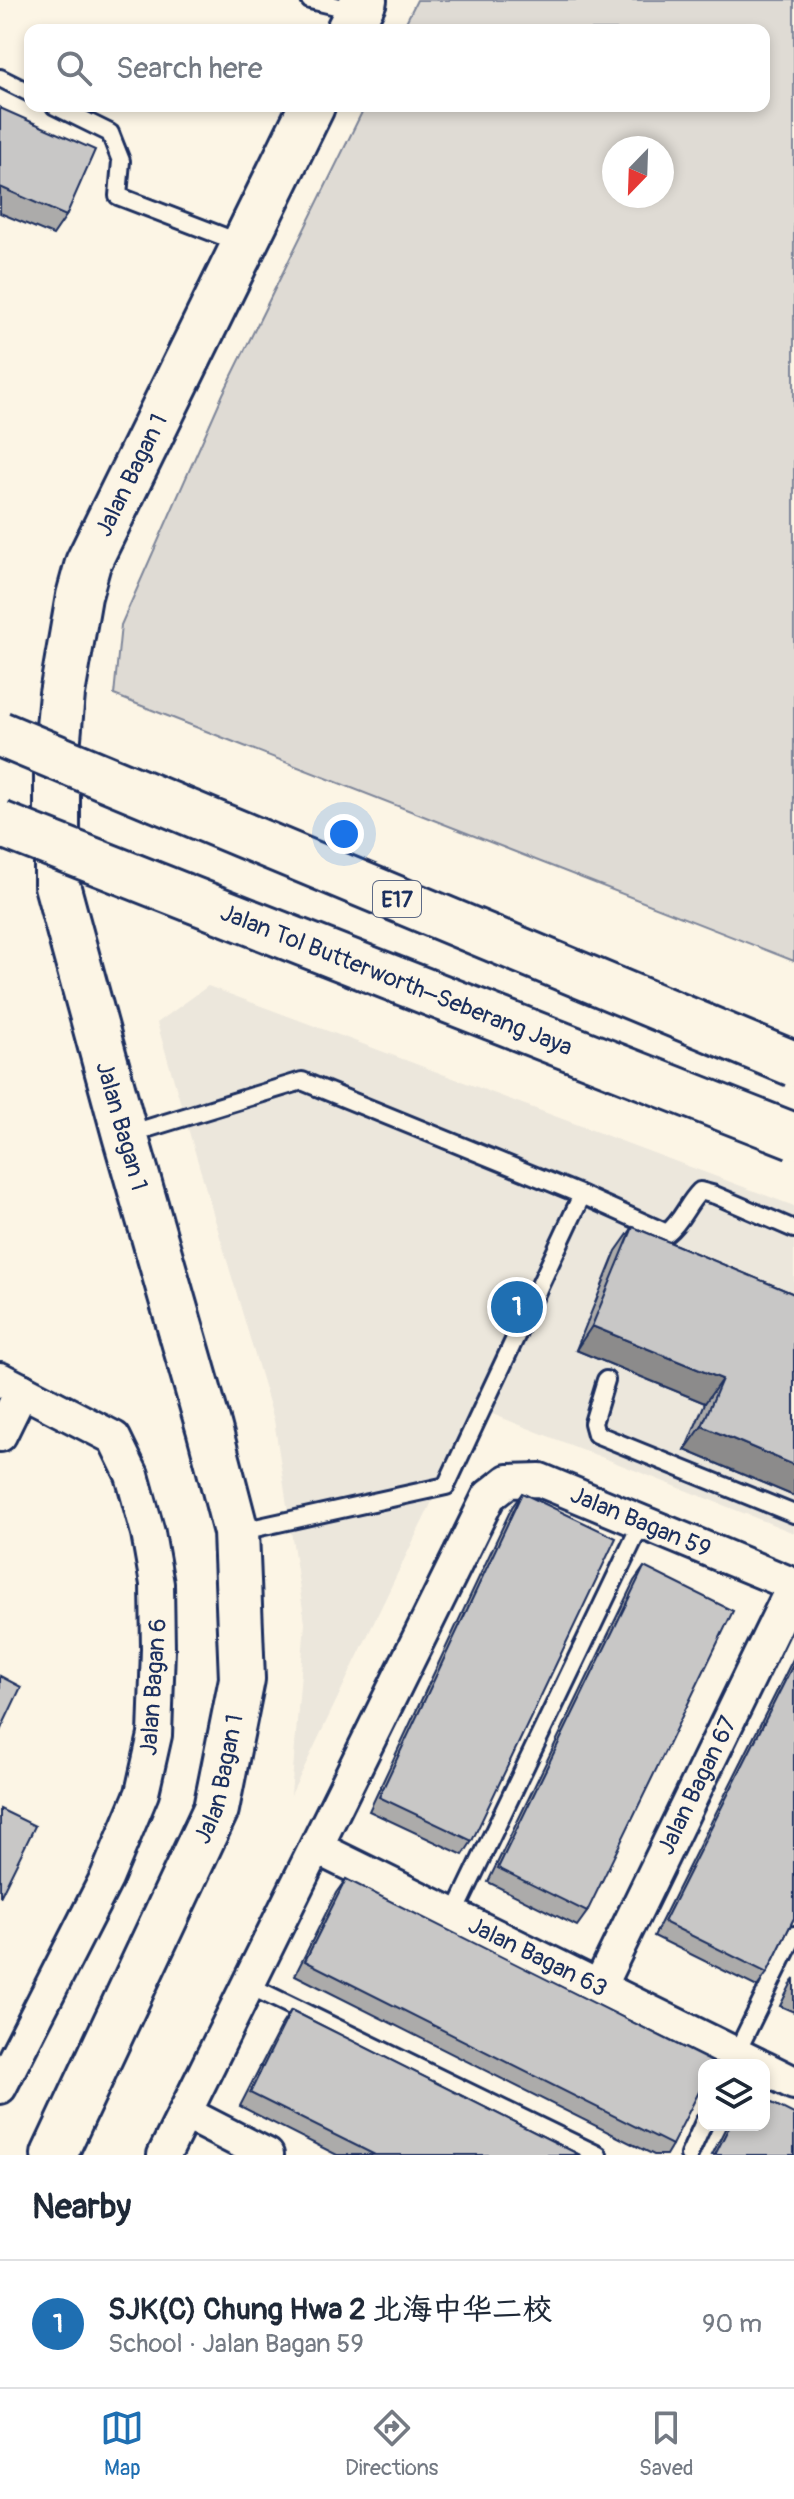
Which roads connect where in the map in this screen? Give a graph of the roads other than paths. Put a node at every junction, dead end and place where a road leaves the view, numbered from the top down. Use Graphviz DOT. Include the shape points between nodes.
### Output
graph roads {
  1 [pos="310,0"];
  2 [pos="357,14"];
  3 [pos="0,78"];
  4 [pos="24,90"];
  5 [pos="67,112"];
  6 [pos="309,112"];
  7 [pos="245,245"];
  8 [pos="0,734"];
  9 [pos="0,824"];
  10 [pos="794,1064"];
  11 [pos="125,1135"];
  12 [pos="794,1136"];
  13 [pos="582,1195"];
  14 [pos="794,1229"];
  15 [pos="606,1380"];
  16 [pos="11,1385"];
  17 [pos="0,1435"];
  18 [pos="794,1514"];
  19 [pos="642,1522"];
  20 [pos="236,1532"];
  21 [pos="794,1585"];
  22 [pos="317,1848"];
  23 [pos="454,1915"];
  24 [pos="794,1935"];
  25 [pos="248,1985"];
  26 [pos="599,1987"];
  27 [pos="739,2059"];
  28 [pos="748,2059"];
  29 [pos="770,2073"];
  30 [pos="794,2083"];
  31 [pos="0,2087"];
  32 [pos="185,2113"];
  33 [pos="700,2131"];
  34 [pos="54,2155"];
  35 [pos="164,2155"];
  36 [pos="267,2155"];
  37 [pos="598,2155"];
  38 [pos="689,2155"];
  1 -- 2 [label="lane"];
  3 -- 4 [label="lane"];
  5 -- 7 [label="lane" via="110,133 121,161 118,196"];
  6 -- 7 [label="main road, Jalan Bagan 1"];
  7 -- 11 [label="main road, Jalan Bagan 1" via="88,563 62,694 57,885"];
  8 -- 10 [label="main road, E17, bridge"];
  9 -- 12 [label="main road, Jalan Tol Butterworth–Seberang Jaya, bridge"];
  11 -- 13 [label="lane" via="302,1081"];
  11 -- 20 [label="main road, Jalan Bagan 1"];
  13 -- 14 [label="lane" via="667,1233 681,1222 700,1191"];
  13 -- 20 [label="lane" via="446,1486"];
  15 -- 18 [label="lane" via="593,1423 596,1434"];
  16 -- 17 [label="street"];
  16 -- 31 [label="street, Jalan Bagan 6" via="114,1438 132,1475 148,1533 157,1584 158,1649 155,1735 142,1793 106,1879"];
  19 -- 21 [label="street, Jalan Bagan 59"];
  19 -- 22 [label="street, Jalan Bagan 59" via="540,1480 508,1481 489,1496"];
  19 -- 23 [label="lane"];
  20 -- 34 [label="main road, Jalan Bagan 1" via="242,1679 216,1809"];
  21 -- 26 [label="street, Jalan Bagan 67"];
  22 -- 23 [label="street, Jalan Bagan 63"];
  22 -- 25 [label="street"];
  23 -- 26 [label="street, Jalan Bagan 63"];
  24 -- 28 [label="lane"];
  25 -- 32 [label="street"];
  25 -- 37 [label="lane"];
  26 -- 27 [label="street, Jalan Bagan 63"];
  29 -- 30 [label="street, Jalan Bagan 63"];
  32 -- 35 [label="street"];
  32 -- 36 [label="street"];
  33 -- 38 [label="lane"];
}
